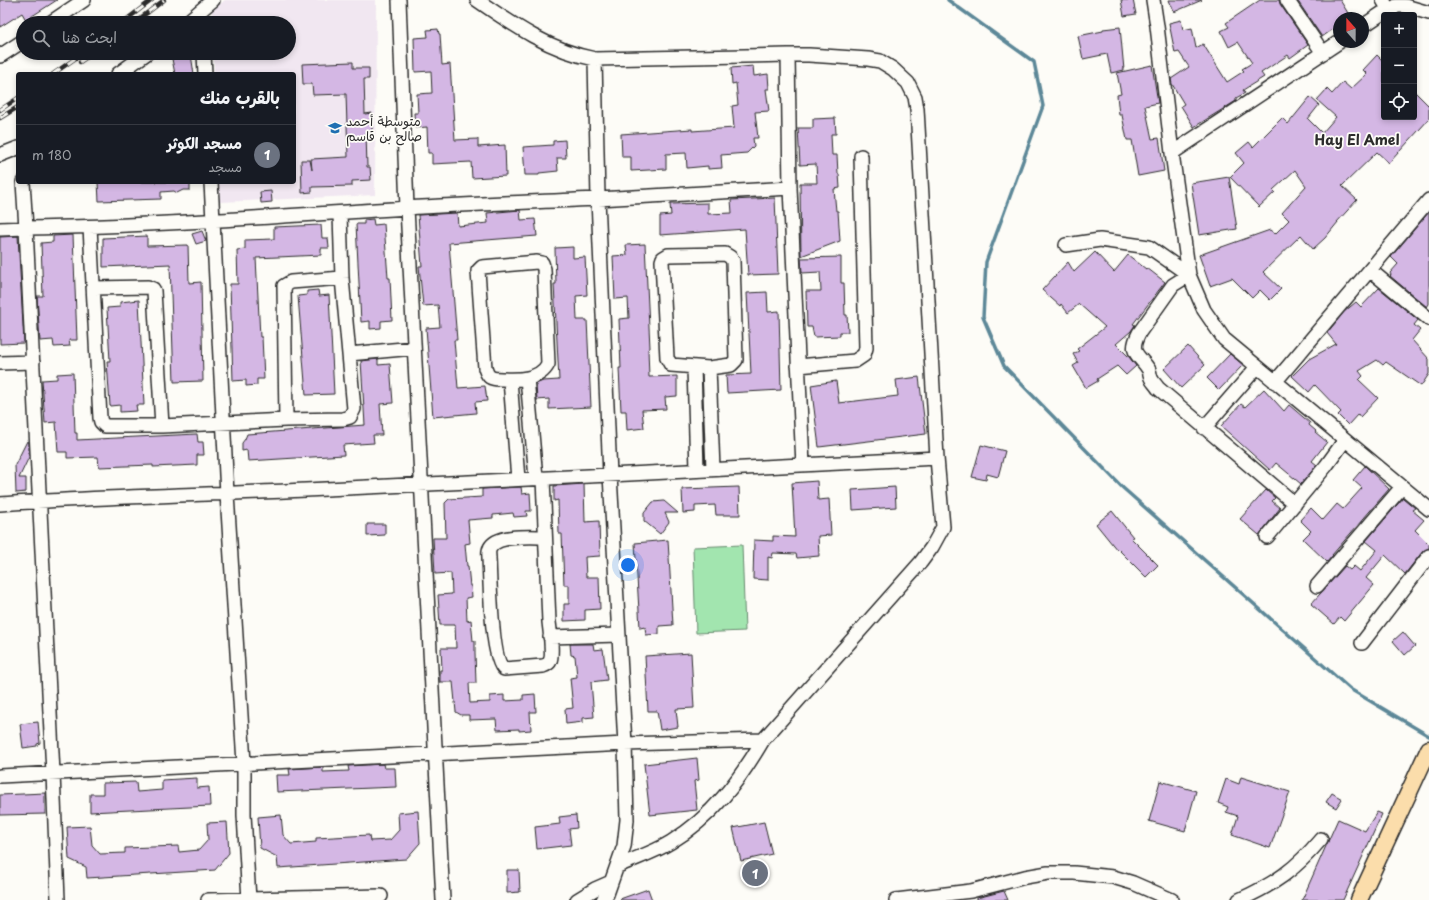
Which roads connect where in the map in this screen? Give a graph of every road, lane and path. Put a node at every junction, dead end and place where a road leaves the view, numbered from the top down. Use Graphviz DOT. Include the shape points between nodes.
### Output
graph roads {
  1 [pos="84,0"];
  2 [pos="213,0"];
  3 [pos="399,0"];
  4 [pos="478,0"];
  5 [pos="1153,0"];
  6 [pos="1288,0"];
  7 [pos="1383,0"];
  8 [pos="1390,12"];
  9 [pos="1429,13"];
  10 [pos="1381,14"];
  11 [pos="60,16"];
  12 [pos="203,16"];
  13 [pos="1369,22"];
  14 [pos="16,45"];
  15 [pos="1333,46"];
  16 [pos="1322,53"];
  17 [pos="788,55"];
  18 [pos="0,56"];
  19 [pos="595,59"];
  20 [pos="137,60"];
  21 [pos="204,60"];
  22 [pos="121,72"];
  23 [pos="205,72"];
  24 [pos="16,149"];
  25 [pos="1172,153"];
  26 [pos="0,155"];
  27 [pos="861,156"];
  28 [pos="23,184"];
  29 [pos="211,184"];
  30 [pos="790,188"];
  31 [pos="598,199"];
  32 [pos="1429,200"];
  33 [pos="407,208"];
  34 [pos="340,214"];
  35 [pos="213,220"];
  36 [pos="90,227"];
  37 [pos="26,228"];
  38 [pos="0,229"];
  39 [pos="1066,245"];
  40 [pos="1370,270"];
  41 [pos="1189,275"];
  42 [pos="342,278"];
  43 [pos="94,288"];
  44 [pos="1429,319"];
  45 [pos="414,348"];
  46 [pos="349,354"];
  47 [pos="33,362"];
  48 [pos="0,363"];
  49 [pos="798,366"];
  50 [pos="694,367"];
  51 [pos="1257,367"];
  52 [pos="709,368"];
  53 [pos="527,378"];
  54 [pos="510,380"];
  55 [pos="1275,382"];
  56 [pos="286,420"];
  57 [pos="223,424"];
  58 [pos="162,426"];
  59 [pos="1204,428"];
  60 [pos="1345,440"];
  61 [pos="937,458"];
  62 [pos="803,465"];
  63 [pos="713,469"];
  64 [pos="697,470"];
  65 [pos="610,475"];
  66 [pos="539,478"];
  67 [pos="518,479"];
  68 [pos="421,484"];
  69 [pos="1402,487"];
  70 [pos="227,494"];
  71 [pos="40,501"];
  72 [pos="0,504"];
  73 [pos="1295,504"];
  74 [pos="1429,509"];
  75 [pos="546,537"];
  76 [pos="1267,537"];
  77 [pos="1429,556"];
  78 [pos="1317,586"];
  79 [pos="619,635"];
  80 [pos="550,637"];
  81 [pos="1362,643"];
  82 [pos="763,740"];
  83 [pos="625,744"];
  84 [pos="1428,751"];
  85 [pos="434,753"];
  86 [pos="244,763"];
  87 [pos="54,773"];
  88 [pos="0,776"];
  89 [pos="1321,839"];
  90 [pos="618,866"];
  91 [pos="608,894"];
  92 [pos="381,896"];
  93 [pos="973,896"];
  94 [pos="248,899"];
  95 [pos="58,900"];
  96 [pos="208,900"];
  97 [pos="443,900"];
  98 [pos="577,900"];
  99 [pos="896,900"];
  100 [pos="1172,900"];
  101 [pos="1240,900"];
  102 [pos="1359,900"];
  1 -- 11 [label="street"];
  2 -- 12 [label="street"];
  3 -- 33 [label="street"];
  4 -- 19 [label="street" via="531,35 579,56"];
  5 -- 25 [label="street"];
  6 -- 16 [label="street"];
  7 -- 8 [label="street"];
  8 -- 9 [label="street" via="1396,6 1405,6"];
  10 -- 13 [label="street"];
  14 -- 18 [label="street"];
  15 -- 16 [label="street"];
  16 -- 25 [label="street"];
  17 -- 19 [label="street"];
  17 -- 30 [label="street"];
  17 -- 61 [label="street" via="880,61 908,83 915,97"];
  19 -- 31 [label="street"];
  20 -- 22 [label="street"];
  21 -- 23 [label="street"];
  24 -- 26 [label="street"];
  25 -- 41 [label="street"];
  27 -- 49 [label="street" via="866,348 864,355 855,361"];
  28 -- 37 [label="street"];
  29 -- 35 [label="street"];
  30 -- 31 [label="street"];
  30 -- 49 [label="street"];
  31 -- 33 [label="street"];
  31 -- 65 [label="street"];
  32 -- 40 [label="street"];
  33 -- 34 [label="street"];
  33 -- 45 [label="street"];
  34 -- 35 [label="street"];
  34 -- 42 [label="street"];
  35 -- 36 [label="street"];
  35 -- 57 [label="street"];
  36 -- 37 [label="street"];
  36 -- 43 [label="street"];
  37 -- 38 [label="street"];
  37 -- 47 [label="street"];
  39 -- 41 [label="street" via="1100,240 1149,247"];
  40 -- 44 [label="street"];
  40 -- 55 [label="street"];
  41 -- 51 [label="street" via="1204,310 1224,339"];
  41 -- 59 [label="street" via="1173,285 1139,333 1134,342 1134,349 1158,388"];
  42 -- 46 [label="street"];
  42 -- 56 [label="street" via="291,282 284,286"];
  43 -- 58 [label="street" via="148,287 154,291"];
  43 -- 58 [label="street" via="101,422 108,427"];
  45 -- 46 [label="street"];
  45 -- 68 [label="street"];
  46 -- 56 [label="street" via="354,409 352,415 343,419"];
  47 -- 48 [label="street"];
  47 -- 71 [label="street"];
  49 -- 62 [label="street"];
  50 -- 52 [label="street"];
  50 -- 52 [label="street" via="674,367 668,362 662,261 668,255 725,254 733,261 736,360 732,365"];
  50 -- 64 [label="street"];
  51 -- 55 [label="street"];
  51 -- 59 [label="street"];
  52 -- 63 [label="street"];
  53 -- 54 [label="street"];
  53 -- 54 [label="street" via="546,368 548,361 544,269 542,263 537,262 482,267 478,271 485,368 490,377"];
  53 -- 66 [label="street"];
  54 -- 67 [label="street"];
  55 -- 60 [label="street"];
  56 -- 57 [label="street"];
  57 -- 58 [label="street"];
  57 -- 70 [label="street"];
  59 -- 73 [label="street"];
  60 -- 69 [label="street"];
  60 -- 73 [label="street"];
  61 -- 62 [label="street"];
  61 -- 82 [label="street" via="943,527 932,547"];
  62 -- 63 [label="street"];
  63 -- 64 [label="street"];
  64 -- 65 [label="street"];
  65 -- 66 [label="street"];
  65 -- 79 [label="street"];
  66 -- 67 [label="street"];
  66 -- 75 [label="street"];
  67 -- 68 [label="street"];
  68 -- 70 [label="street"];
  68 -- 85 [label="street"];
  69 -- 74 [label="street"];
  69 -- 78 [label="street"];
  70 -- 71 [label="street"];
  70 -- 86 [label="street"];
  71 -- 72 [label="street"];
  71 -- 87 [label="street"];
  73 -- 76 [label="street"];
  75 -- 80 [label="street"];
  75 -- 80 [label="street" via="500,540 491,547 488,558 493,627 502,668 548,664 551,657"];
  77 -- 81 [label="street"];
  79 -- 80 [label="street"];
  79 -- 83 [label="street"];
  82 -- 83 [label="street"];
  82 -- 90 [label="street" via="731,789 698,824 665,845"];
  83 -- 85 [label="street"];
  83 -- 90 [label="street" via="627,820 624,846"];
  84 -- 102 [label="main road"];
  85 -- 86 [label="street"];
  85 -- 97 [label="street"];
  86 -- 87 [label="street"];
  86 -- 94 [label="street"];
  87 -- 88 [label="street"];
  87 -- 95 [label="street"];
  89 -- 101 [label="street" via="1298,865 1270,885"];
  90 -- 91 [label="street"];
  91 -- 98 [label="street" via="595,889"];
  92 -- 94 [label="street"];
  93 -- 99 [label="street"];
  93 -- 100 [label="street" via="1033,875 1074,873 1113,877"];
  94 -- 96 [label="street"];
}
